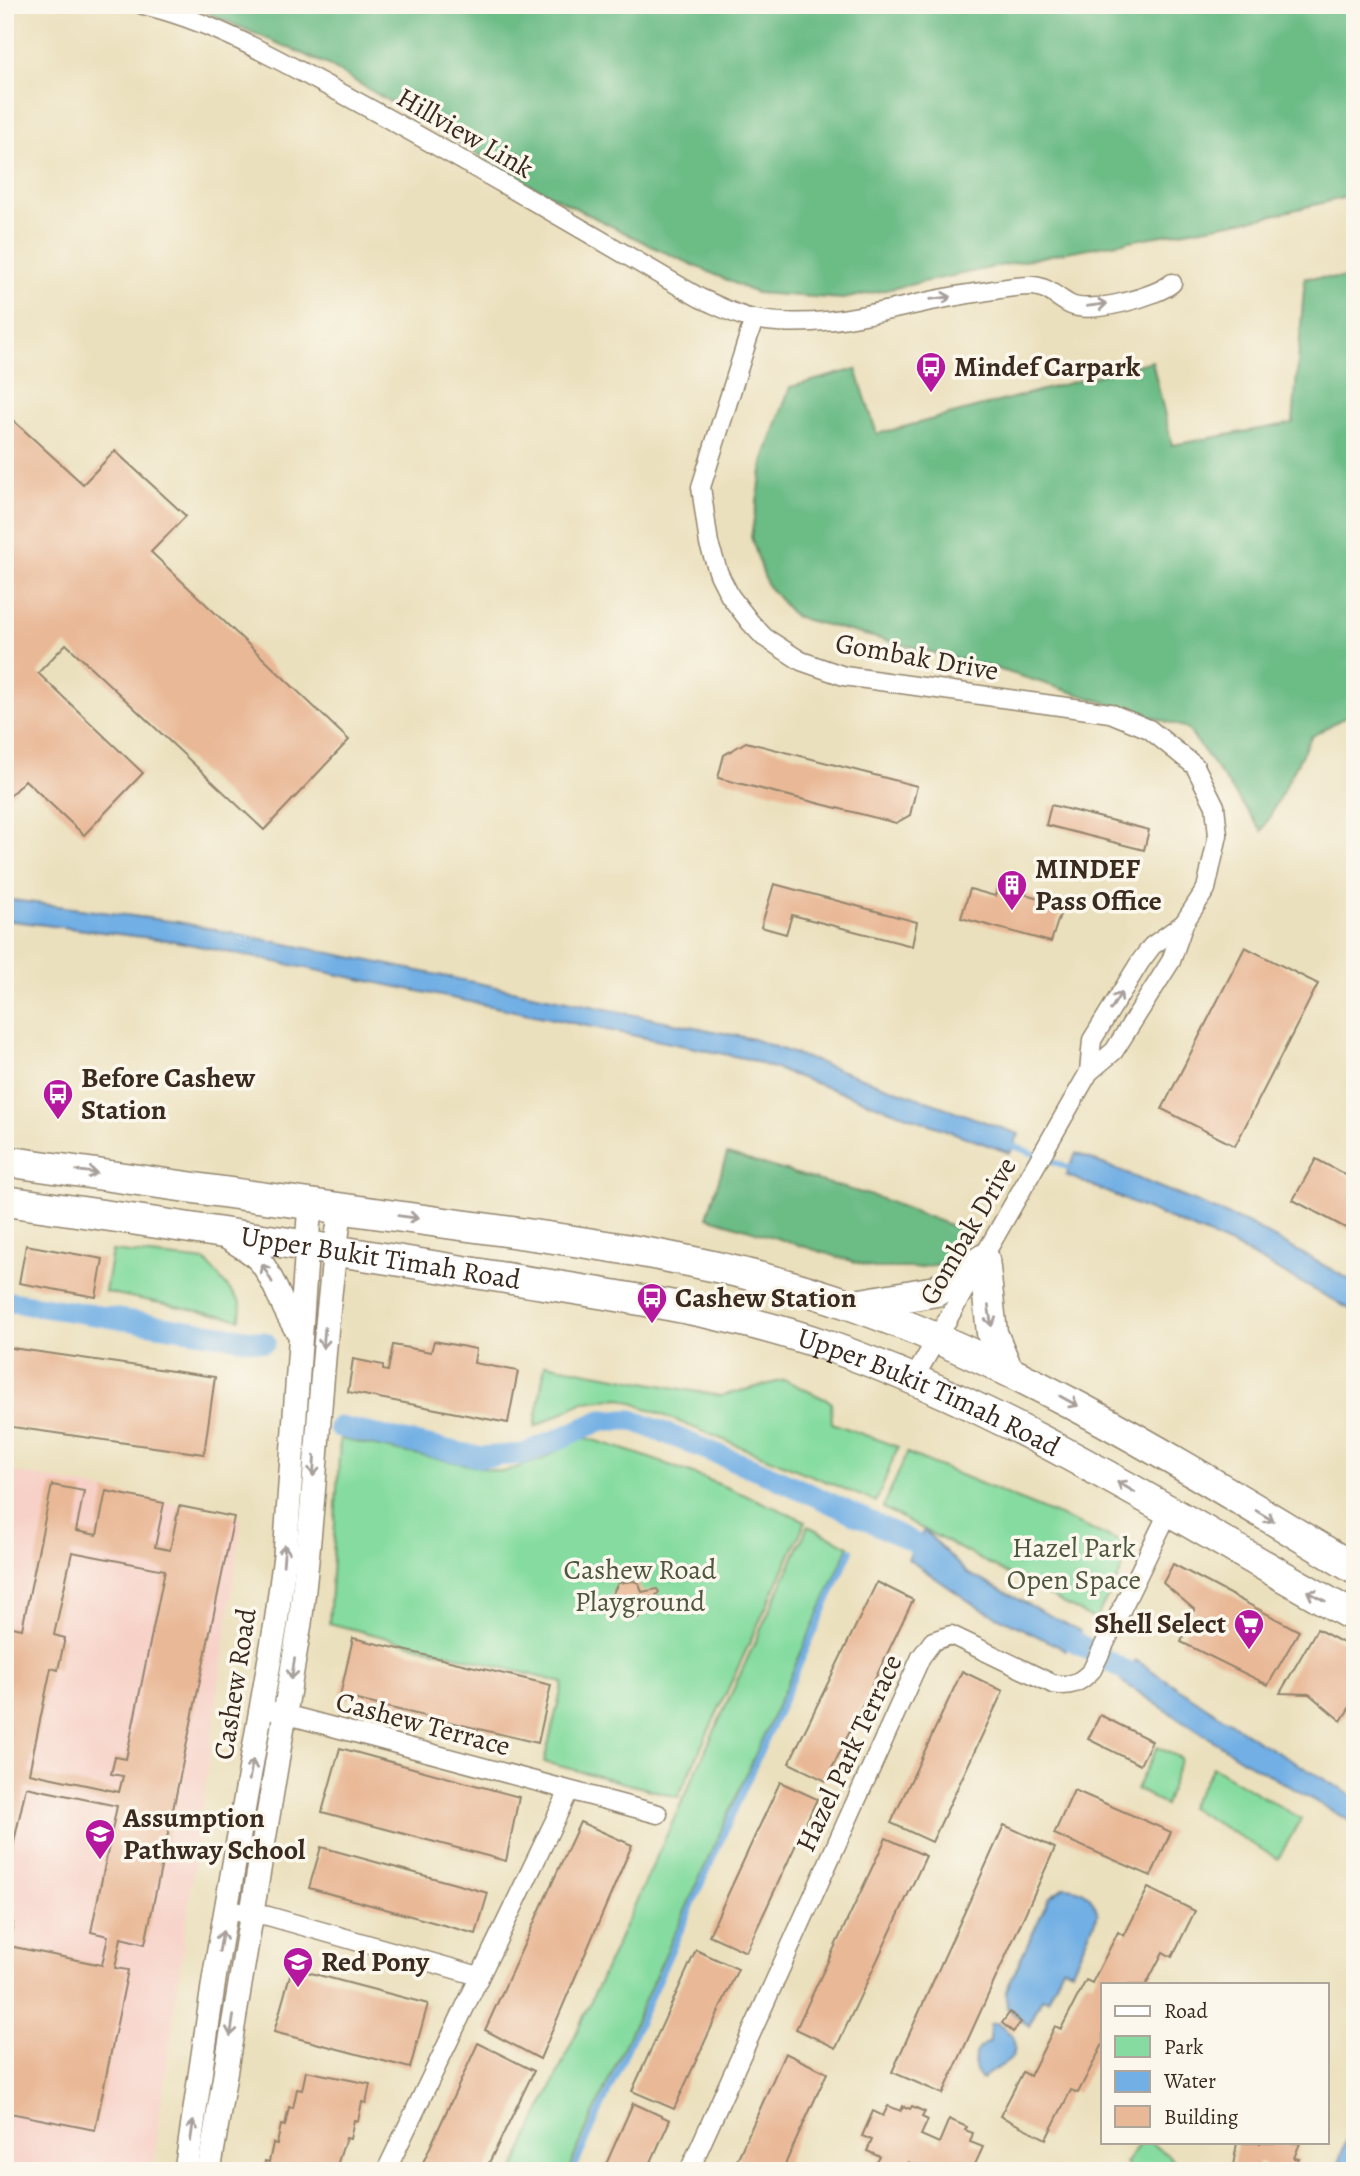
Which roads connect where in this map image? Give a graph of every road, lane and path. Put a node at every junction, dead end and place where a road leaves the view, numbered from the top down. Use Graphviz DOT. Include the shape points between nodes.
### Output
graph roads {
  1 [pos="143,5"];
  2 [pos="1172,283"];
  3 [pos="754,319"];
  4 [pos="1184,923"];
  5 [pos="1089,1072"];
  6 [pos="5,1161"];
  7 [pos="5,1200"];
  8 [pos="310,1203"];
  9 [pos="341,1208"];
  10 [pos="216,1230"];
  11 [pos="609,1245"];
  12 [pos="321,1247"];
  13 [pos="984,1259"];
  14 [pos="612,1295"];
  15 [pos="851,1305"];
  16 [pos="299,1333"];
  17 [pos="936,1337"];
  18 [pos="1007,1371"];
  19 [pos="913,1380"];
  20 [pos="1168,1513"];
  21 [pos="1355,1569"];
  22 [pos="1355,1617"];
  23 [pos="262,1708"];
  24 [pos="286,1714"];
  25 [pos="569,1791"];
  26 [pos="658,1814"];
  27 [pos="226,1910"];
  28 [pos="250,1913"];
  29 [pos="479,1976"];
  30 [pos="186,2171"];
  31 [pos="209,2171"];
  32 [pos="386,2171"];
  33 [pos="689,2171"];
  1 -- 3 [label="street, Hillview Link" via="185,17 272,57 377,112 700,298"];
  3 -- 2 [label="street, one-way" via="820,322 933,299 1034,286 1072,306 1086,307 1150,297"];
  3 -- 4 [label="street, Gombak Drive" via="701,487 709,544 730,596 764,637 801,661 844,677 1110,713 1149,729 1195,766 1215,806 1215,860 1206,889"];
  4 -- 5 [label="street, Gombak Drive" via="1171,961 1114,1051"];
  5 -- 4 [label="street, Gombak Drive, one-way" via="1092,1040 1140,962 1152,946"];
  5 -- 13 [label="street, Gombak Drive"];
  6 -- 8 [label="highway, Upper Bukit Timah Road, one-way"];
  7 -- 10 [label="highway, Upper Bukit Timah Road"];
  8 -- 9 [label="highway, Upper Bukit Timah Road"];
  8 -- 12 [label="street, Cashew Road"];
  9 -- 11 [label="highway, Upper Bukit Timah Road, one-way"];
  9 -- 12 [label="street, Cashew Road"];
  10 -- 12 [label="highway, Upper Bukit Timah Road"];
  16 -- 10 [label="street, one-way" via="262,1265"];
  11 -- 14 [label="highway" via="601,1254 597,1275"];
  11 -- 15 [label="highway, Upper Bukit Timah Road" via="749,1275"];
  12 -- 14 [label="highway, Upper Bukit Timah Road"];
  12 -- 16 [label="street, Cashew Road"];
  12 -- 24 [label="street, Cashew Road, one-way" via="320,1387 309,1560"];
  13 -- 15 [label="highway" via="936,1291"];
  13 -- 17 [label="street, Gombak Drive"];
  13 -- 18 [label="highway, one-way" via="992,1333"];
  14 -- 19 [label="highway, Upper Bukit Timah Road" via="736,1319 826,1346"];
  15 -- 17 [label="highway, Upper Bukit Timah Road"];
  23 -- 16 [label="street, Cashew Road, one-way" via="285,1556"];
  17 -- 18 [label="highway, Upper Bukit Timah Road"];
  17 -- 19 [label="street, Gombak Drive"];
  18 -- 21 [label="highway, Upper Bukit Timah Road, one-way" via="1061,1396"];
  20 -- 19 [label="highway, Upper Bukit Timah Road, one-way" via="1083,1462"];
  22 -- 20 [label="highway, Upper Bukit Timah Road, one-way"];
  20 -- 33 [label="street, Hazel Park Terrace" via="1092,1670 1081,1681 1053,1684 951,1635 933,1641 921,1657"];
  23 -- 24 [label="street, Cashew Terrace"];
  27 -- 23 [label="street, Cashew Road, one-way"];
  24 -- 25 [label="street, Cashew Terrace"];
  24 -- 28 [label="street, Cashew Road"];
  25 -- 26 [label="street, Cashew Terrace"];
  25 -- 29 [label="street"];
  27 -- 28 [label="street"];
  30 -- 27 [label="street, Cashew Road, one-way"];
  28 -- 29 [label="street"];
  28 -- 31 [label="street, Cashew Road, one-way"];
  29 -- 32 [label="street"];
}
